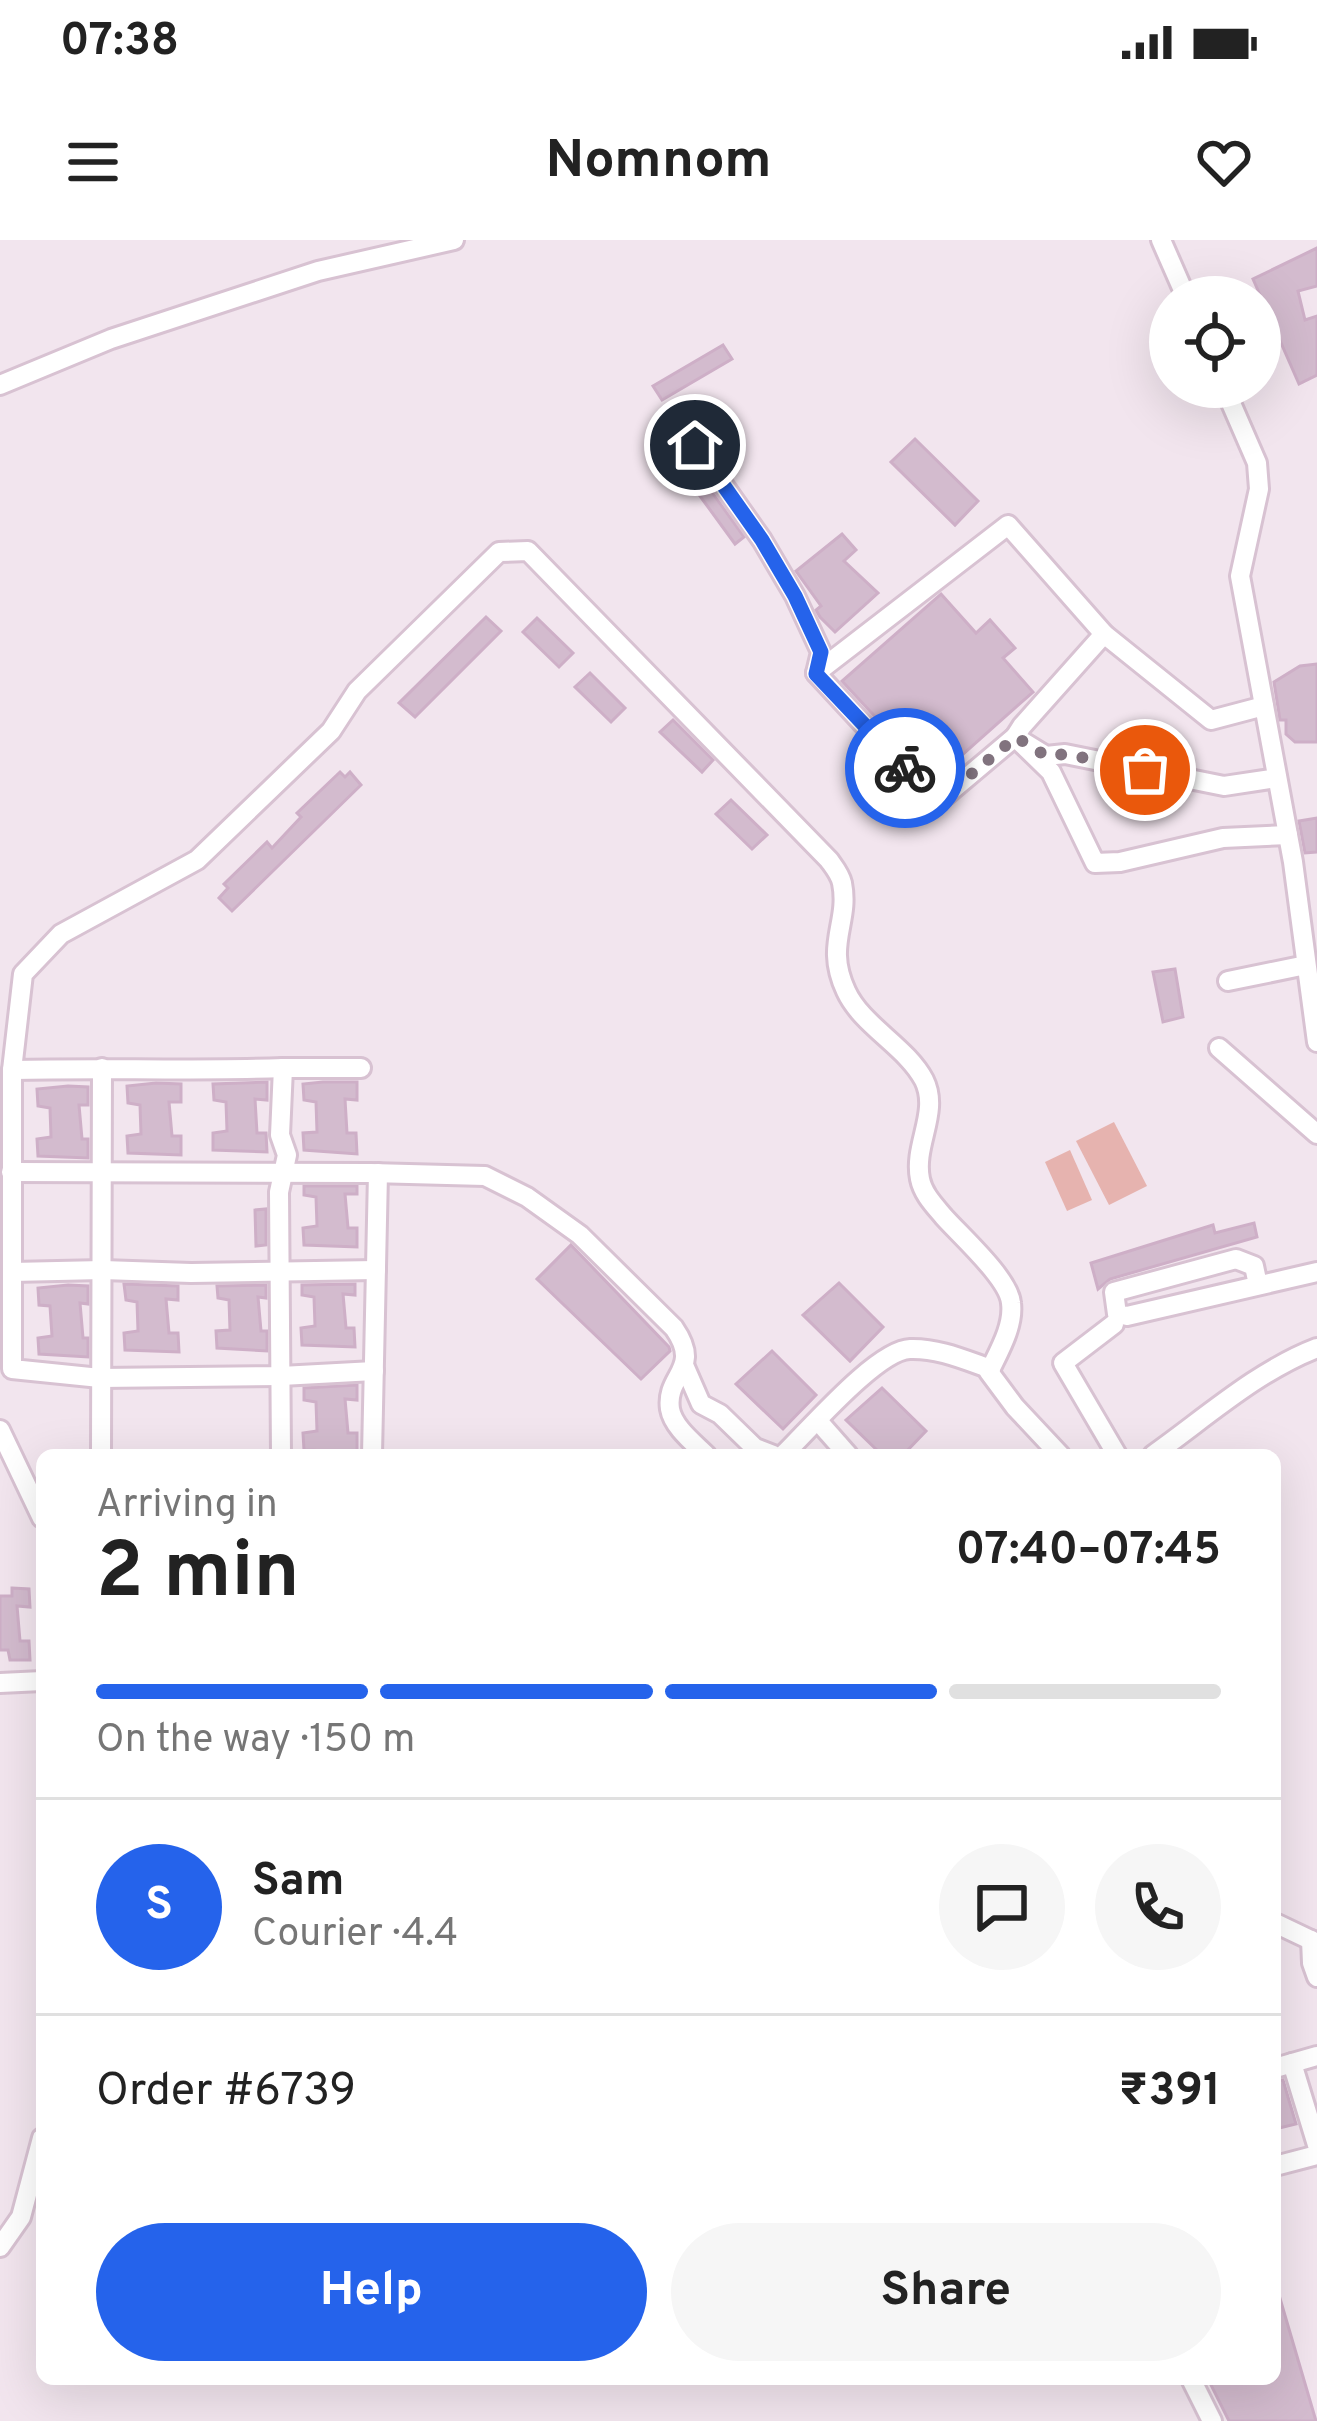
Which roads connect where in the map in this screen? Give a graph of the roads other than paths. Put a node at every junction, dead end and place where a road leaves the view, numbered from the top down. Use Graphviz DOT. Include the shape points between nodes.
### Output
graph roads {
  1 [pos="454,240"];
  2 [pos="1161,240"];
  3 [pos="393,247"];
  4 [pos="1177,276"];
  5 [pos="0,385"];
  6 [pos="1233,408"];
  7 [pos="695,445"];
  8 [pos="1104,634"];
  9 [pos="816,674"];
  10 [pos="1264,706"];
  11 [pos="1016,737"];
  12 [pos="1277,778"];
  13 [pos="1288,835"];
  14 [pos="1306,965"];
  15 [pos="1228,981"];
  16 [pos="1317,1042"];
  17 [pos="1219,1048"];
  18 [pos="102,1068"];
  19 [pos="284,1068"];
  20 [pos="361,1068"];
  21 [pos="12,1070"];
  22 [pos="1317,1134"];
  23 [pos="11,1172"];
  24 [pos="104,1173"];
  25 [pos="379,1173"];
  26 [pos="284,1174"];
  27 [pos="103,1270"];
  28 [pos="376,1270"];
  29 [pos="282,1271"];
  30 [pos="12,1272"];
  31 [pos="1317,1272"];
  32 [pos="1258,1286"];
  33 [pos="1114,1324"];
  34 [pos="1317,1348"];
  35 [pos="684,1365"];
  36 [pos="991,1369"];
  37 [pos="374,1371"];
  38 [pos="281,1376"];
  39 [pos="100,1378"];
  40 [pos="818,1421"];
  41 [pos="0,1430"];
  42 [pos="101,1449"];
  43 [pos="281,1449"];
  44 [pos="372,1449"];
  45 [pos="700,1449"];
  46 [pos="758,1449"];
  47 [pos="789,1449"];
  48 [pos="843,1449"];
  49 [pos="1054,1449"];
  50 [pos="1113,1449"];
  51 [pos="1161,1449"];
  52 [pos="36,1505"];
  53 [pos="36,1681"];
  54 [pos="0,1683"];
  55 [pos="1281,1926"];
  56 [pos="1314,1941"];
  57 [pos="1317,1977"];
  58 [pos="1317,2056"];
  59 [pos="1283,2065"];
  60 [pos="1317,2145"];
  61 [pos="1317,2155"];
  62 [pos="36,2161"];
  63 [pos="1281,2164"];
  64 [pos="0,2247"];
  65 [pos="1194,2385"];
  66 [pos="1212,2421"];
  1 -- 3 [label="street"];
  2 -- 4 [label="street"];
  3 -- 5 [label="street" via="132,332"];
  6 -- 10 [label="street" via="1257,463 1240,576"];
  7 -- 9 [label="street" via="795,596 821,652"];
  8 -- 9 [label="street" via="1008,525"];
  8 -- 10 [label="street" via="1211,721"];
  8 -- 11 [label="street"];
  9 -- 11 [label="street" via="928,794 946,795"];
  10 -- 12 [label="street"];
  11 -- 12 [label="street" via="1046,756 1224,786"];
  11 -- 13 [label="street" via="1051,772 1095,863 1222,838"];
  12 -- 13 [label="street"];
  13 -- 14 [label="street"];
  14 -- 15 [label="street"];
  14 -- 16 [label="street"];
  17 -- 22 [label="street"];
  18 -- 19 [label="street"];
  18 -- 21 [label="street"];
  18 -- 24 [label="street"];
  19 -- 20 [label="street"];
  19 -- 26 [label="street"];
  21 -- 23 [label="street"];
  21 -- 36 [label="street" via="23,974 61,934 197,860 499,552 528,551 842,879 837,971 848,997 930,1094 920,1183 1012,1300"];
  23 -- 24 [label="street"];
  23 -- 30 [label="street"];
  24 -- 26 [label="street"];
  24 -- 27 [label="street"];
  25 -- 26 [label="street"];
  25 -- 28 [label="street"];
  25 -- 35 [label="street" via="485,1176 527,1197 580,1235 674,1328"];
  26 -- 29 [label="street"];
  27 -- 29 [label="street"];
  27 -- 30 [label="street"];
  27 -- 39 [label="street"];
  28 -- 29 [label="street"];
  28 -- 37 [label="street"];
  29 -- 38 [label="street"];
  30 -- 39 [label="street" via="12,1369"];
  31 -- 32 [label="street"];
  32 -- 32 [label="street" via="1126,1316 1117,1314 1114,1292 1236,1259 1254,1266"];
  33 -- 50 [label="street" via="1063,1363"];
  34 -- 51 [label="street"];
  35 -- 45 [label="street" via="670,1410"];
  35 -- 46 [label="street" via="701,1404"];
  36 -- 40 [label="street" via="906,1348 879,1360"];
  36 -- 49 [label="street"];
  37 -- 38 [label="street"];
  37 -- 44 [label="street"];
  38 -- 39 [label="street"];
  38 -- 43 [label="street"];
  39 -- 42 [label="street"];
  40 -- 47 [label="street"];
  40 -- 48 [label="street"];
  41 -- 52 [label="street"];
  53 -- 54 [label="street"];
  55 -- 56 [label="street"];
  56 -- 57 [label="street"];
  58 -- 59 [label="street"];
  59 -- 60 [label="street"];
  61 -- 63 [label="street"];
  62 -- 64 [label="street" via="21,2217"];
  65 -- 66 [label="street"];
}
